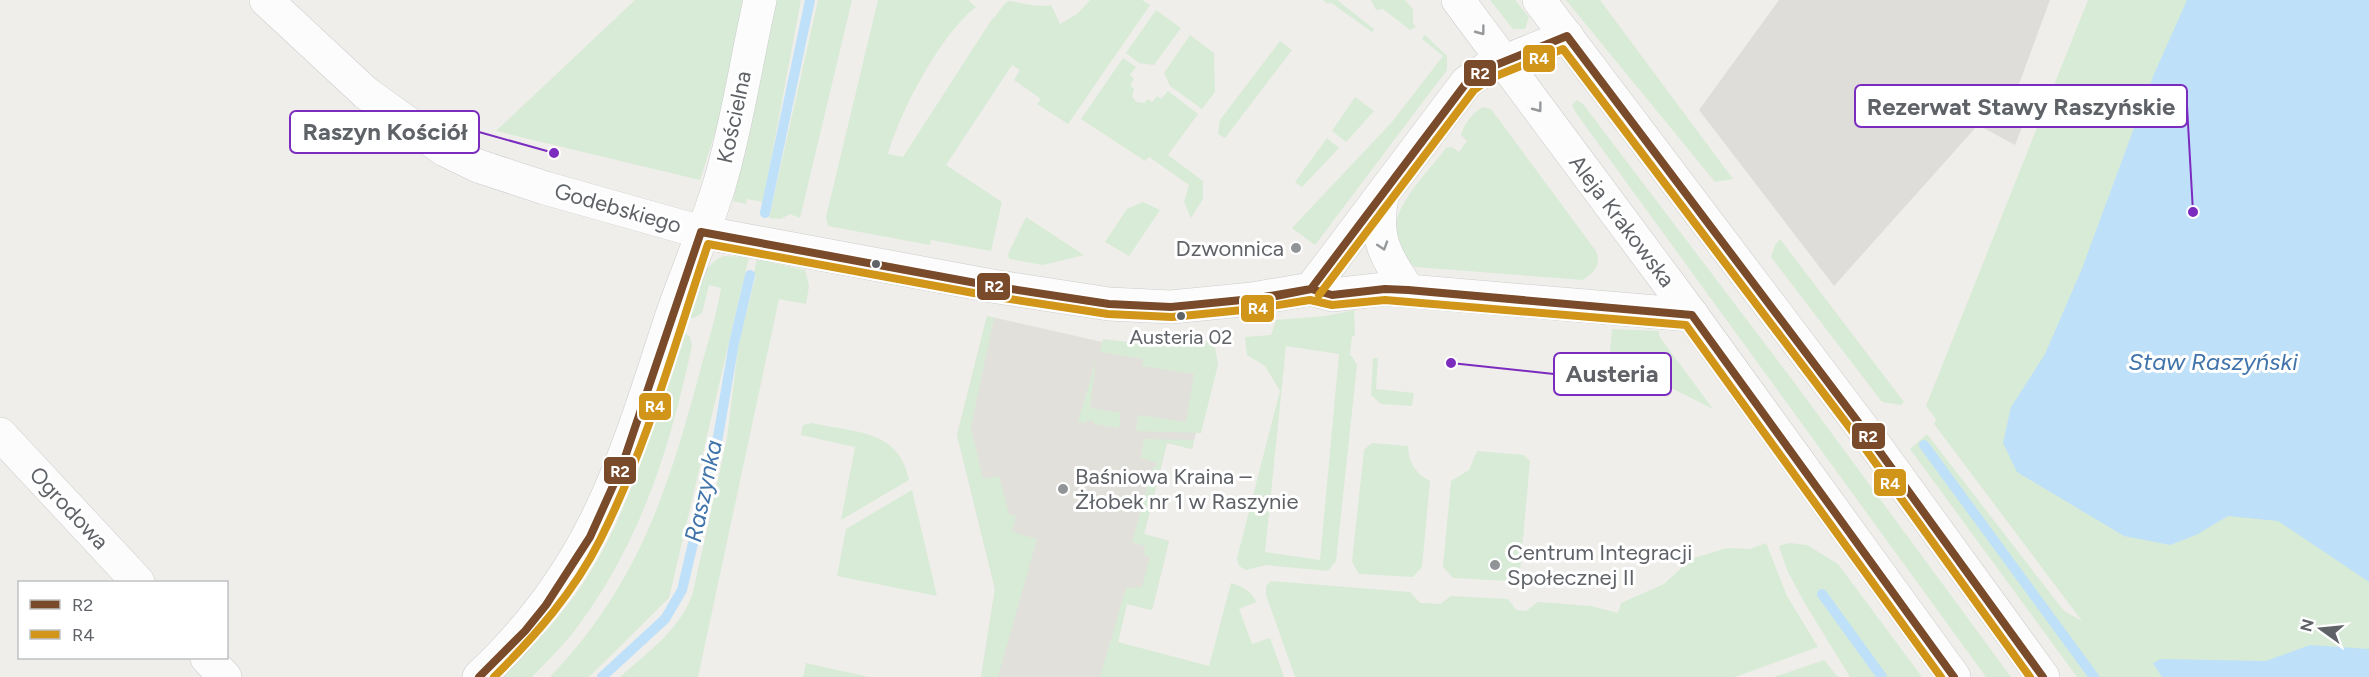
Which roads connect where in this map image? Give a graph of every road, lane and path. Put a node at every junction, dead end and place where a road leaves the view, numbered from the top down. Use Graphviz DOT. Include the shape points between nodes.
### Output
graph roads {
  1 [pos="266,0"];
  2 [pos="759,0"];
  3 [pos="1458,0"];
  4 [pos="1539,0"];
  5 [pos="1567,36"];
  6 [pos="1503,61"];
  7 [pos="1382,196"];
  8 [pos="701,232"];
  9 [pos="1311,289"];
  10 [pos="1408,290"];
  11 [pos="1692,315"];
  12 [pos="0,434"];
  13 [pos="137,581"];
  14 [pos="209,659"];
  15 [pos="225,677"];
  16 [pos="479,677"];
  17 [pos="1954,677"];
  18 [pos="2043,677"];
  1 -- 8 [label="street, Godebskiego" via="366,93 445,150 478,166 545,188"];
  2 -- 8 [label="street, Kościelna" via="721,178"];
  3 -- 6 [label="street, Aleja Krakowska, one-way"];
  4 -- 5 [label="street"];
  5 -- 6 [label="street"];
  5 -- 18 [label="street" via="1864,429"];
  6 -- 7 [label="street" via="1467,82"];
  6 -- 11 [label="street, Aleja Krakowska, one-way"];
  7 -- 9 [label="street"];
  7 -- 10 [label="street, one-way" via="1378,223 1381,244"];
  8 -- 9 [label="street, Godebskiego" via="1109,304 1171,307 1252,300"];
  8 -- 16 [label="street, Kościelna" via="622,466 590,537 546,605"];
  9 -- 10 [label="street, Godebskiego" via="1332,295"];
  10 -- 11 [label="street, Godebskiego"];
  11 -- 17 [label="street, Aleja Krakowska"];
  12 -- 13 [label="street, Ogrodowa"];
  14 -- 15 [label="street"];
}
